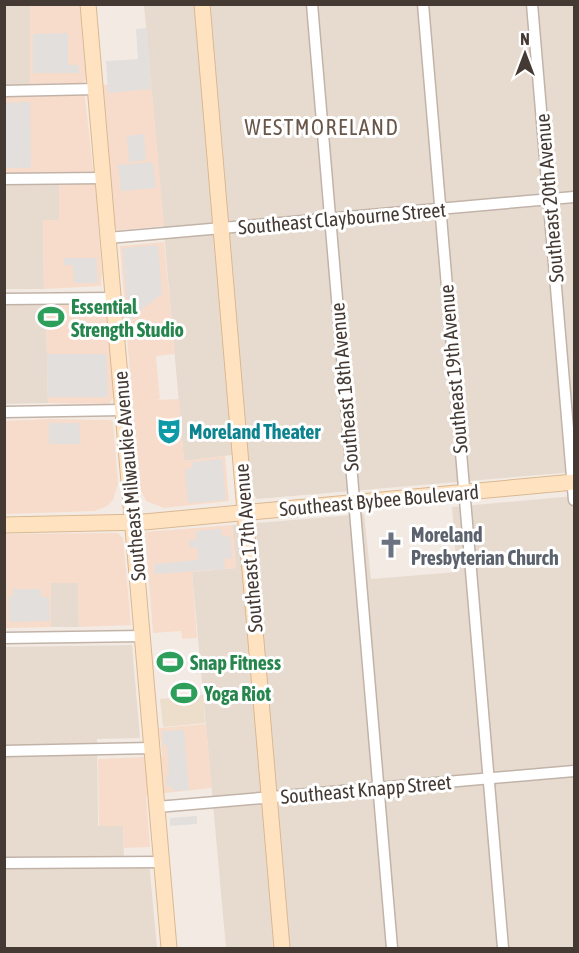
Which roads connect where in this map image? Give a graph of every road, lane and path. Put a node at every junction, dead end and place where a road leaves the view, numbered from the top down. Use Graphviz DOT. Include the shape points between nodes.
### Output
graph roads {
  1 [pos="88,4"];
  2 [pos="202,4"];
  3 [pos="312,4"];
  4 [pos="423,4"];
  5 [pos="532,4"];
  6 [pos="96,89"];
  7 [pos="4,91"];
  8 [pos="104,178"];
  9 [pos="4,179"];
  10 [pos="574,197"];
  11 [pos="549,200"];
  12 [pos="440,209"];
  13 [pos="331,219"];
  14 [pos="221,229"];
  15 [pos="108,238"];
  16 [pos="114,298"];
  17 [pos="4,299"];
  18 [pos="123,410"];
  19 [pos="4,412"];
  20 [pos="574,483"];
  21 [pos="463,492"];
  22 [pos="574,500"];
  23 [pos="354,502"];
  24 [pos="244,512"];
  25 [pos="133,522"];
  26 [pos="4,525"];
  27 [pos="142,636"];
  28 [pos="4,638"];
  29 [pos="152,748"];
  30 [pos="4,751"];
  31 [pos="574,771"];
  32 [pos="489,779"];
  33 [pos="379,788"];
  34 [pos="269,797"];
  35 [pos="157,807"];
  36 [pos="162,862"];
  37 [pos="4,863"];
  38 [pos="169,948"];
  39 [pos="282,948"];
  40 [pos="392,948"];
  41 [pos="503,948"];
  1 -- 6 [label="main road, Southeast Milwaukie Avenue"];
  2 -- 14 [label="main road, Southeast 17th Avenue"];
  3 -- 13 [label="street, Southeast 18th Avenue"];
  4 -- 12 [label="street, Southeast 19th Avenue"];
  5 -- 11 [label="street, Southeast 20th Avenue"];
  6 -- 7 [label="street"];
  6 -- 8 [label="main road, Southeast Milwaukie Avenue"];
  8 -- 9 [label="street"];
  8 -- 15 [label="main road, Southeast Milwaukie Avenue"];
  10 -- 11 [label="street, Southeast Claybourne Street"];
  11 -- 12 [label="street, Southeast Claybourne Street"];
  11 -- 20 [label="street, Southeast 20th Avenue"];
  12 -- 13 [label="street, Southeast Claybourne Street"];
  12 -- 21 [label="street, Southeast 19th Avenue"];
  13 -- 14 [label="street, Southeast Claybourne Street"];
  13 -- 23 [label="street, Southeast 18th Avenue"];
  14 -- 15 [label="street, Southeast Claybourne Street"];
  14 -- 24 [label="main road, Southeast 17th Avenue"];
  15 -- 16 [label="main road, Southeast Milwaukie Avenue"];
  16 -- 17 [label="street"];
  16 -- 18 [label="main road, Southeast Milwaukie Avenue"];
  18 -- 19 [label="street"];
  18 -- 25 [label="main road, Southeast Milwaukie Avenue"];
  20 -- 21 [label="main road, Southeast Bybee Boulevard"];
  20 -- 22 [label="street, Southeast 20th Avenue"];
  21 -- 23 [label="main road, Southeast Bybee Boulevard"];
  21 -- 32 [label="street, Southeast 19th Avenue"];
  23 -- 24 [label="main road, Southeast Bybee Boulevard"];
  23 -- 33 [label="street, Southeast 18th Avenue"];
  24 -- 25 [label="main road, Southeast Bybee Boulevard"];
  24 -- 34 [label="main road, Southeast 17th Avenue"];
  25 -- 26 [label="main road, Southeast Bybee Boulevard"];
  25 -- 27 [label="main road, Southeast Milwaukie Avenue"];
  27 -- 28 [label="street"];
  27 -- 29 [label="main road, Southeast Milwaukie Avenue"];
  29 -- 30 [label="street"];
  29 -- 35 [label="main road, Southeast Milwaukie Avenue"];
  31 -- 32 [label="street, Southeast Knapp Street"];
  32 -- 33 [label="street, Southeast Knapp Street"];
  32 -- 41 [label="street, Southeast 19th Avenue"];
  33 -- 34 [label="street, Southeast Knapp Street"];
  33 -- 40 [label="street, Southeast 18th Avenue"];
  34 -- 35 [label="street, Southeast Knapp Street"];
  34 -- 39 [label="main road, Southeast 17th Avenue"];
  35 -- 36 [label="main road, Southeast Milwaukie Avenue"];
  36 -- 37 [label="street"];
  36 -- 38 [label="main road, Southeast Milwaukie Avenue"];
}
